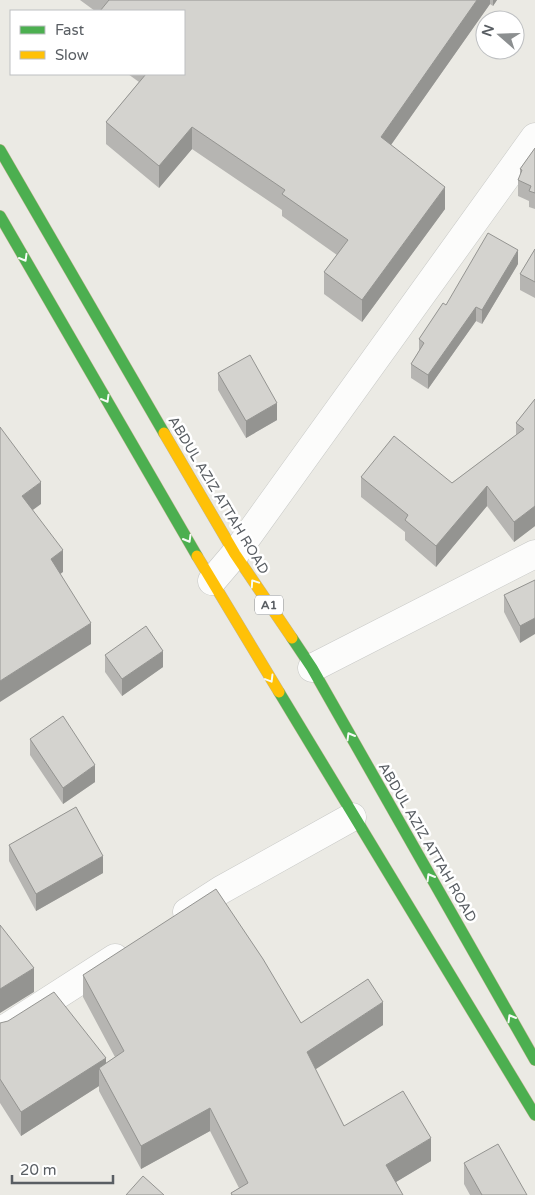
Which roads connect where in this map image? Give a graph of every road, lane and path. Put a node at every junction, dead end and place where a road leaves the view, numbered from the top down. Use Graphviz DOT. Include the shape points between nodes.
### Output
graph roads {
  1 [pos="535,137"];
  2 [pos="0,150"];
  3 [pos="0,216"];
  4 [pos="235,554"];
  5 [pos="535,554"];
  6 [pos="212,581"];
  7 [pos="312,668"];
  8 [pos="352,817"];
  9 [pos="163,927"];
  10 [pos="139,943"];
  11 [pos="0,1032"];
  12 [pos="535,1060"];
  13 [pos="535,1116"];
  1 -- 4 [label="street"];
  2 -- 4 [label="highway, ABDUL AZIZ ATTAH ROAD / A1"];
  3 -- 6 [label="highway, A1, one-way"];
  4 -- 6 [label="street"];
  7 -- 4 [label="highway, ABDUL AZIZ ATTAH ROAD / A1, one-way"];
  5 -- 7 [label="street"];
  6 -- 8 [label="highway, A1, one-way"];
  12 -- 7 [label="highway, ABDUL AZIZ ATTAH ROAD / A1, one-way"];
  8 -- 9 [label="street" via="221,890"];
  8 -- 13 [label="highway, A1"];
  10 -- 11 [label="street"];
}
